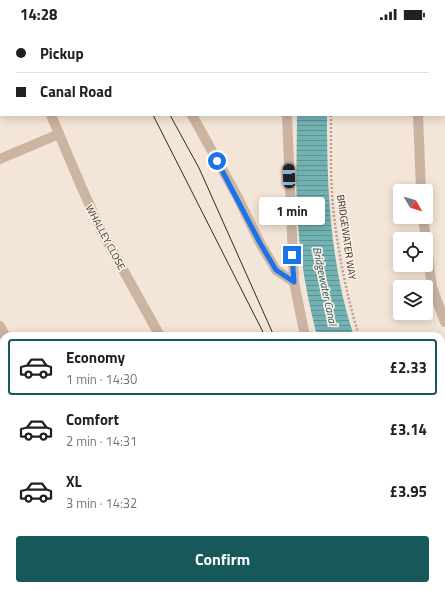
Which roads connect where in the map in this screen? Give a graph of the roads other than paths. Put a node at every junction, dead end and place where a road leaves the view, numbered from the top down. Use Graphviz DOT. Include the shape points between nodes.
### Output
graph roads {
  1 [pos="51,116"];
  2 [pos="193,116"];
  3 [pos="287,116"];
  4 [pos="418,116"];
  5 [pos="59,134"];
  6 [pos="0,159"];
  7 [pos="421,184"];
  8 [pos="424,224"];
  9 [pos="294,282"];
  10 [pos="445,322"];
  11 [pos="158,332"];
  12 [pos="304,332"];
  1 -- 5 [label="street, WHALLEY CLOSE"];
  2 -- 9 [label="street" via="276,270"];
  3 -- 9 [label="street"];
  4 -- 7 [label="street"];
  5 -- 6 [label="street"];
  5 -- 11 [label="street, WHALLEY CLOSE" via="101,230"];
  8 -- 10 [label="street" via="432,287"];
  9 -- 12 [label="street"];
}
